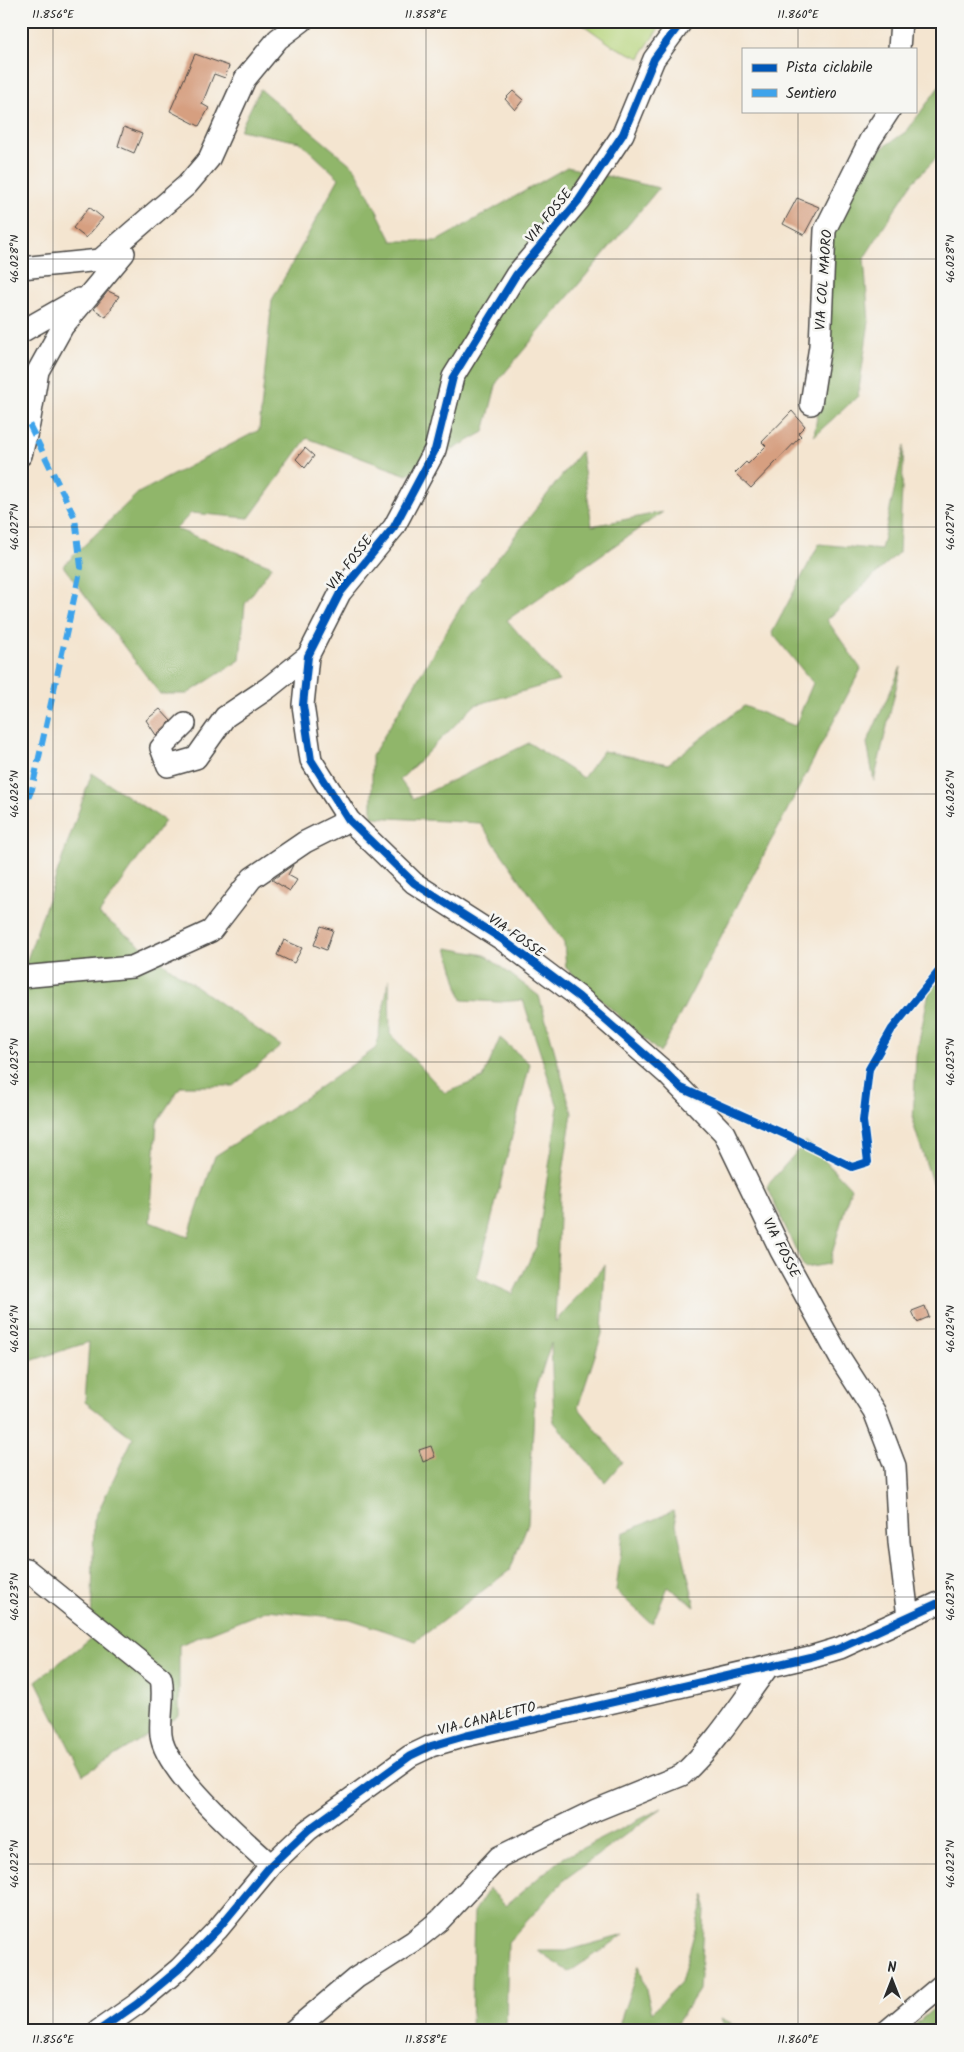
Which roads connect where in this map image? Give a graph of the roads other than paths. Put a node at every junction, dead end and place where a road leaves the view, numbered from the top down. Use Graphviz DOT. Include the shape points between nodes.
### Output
graph roads {
  1 [pos="302,21"];
  2 [pos="682,21"];
  3 [pos="901,21"];
  4 [pos="899,48"];
  5 [pos="887,112"];
  6 [pos="187,185"];
  7 [pos="21,268"];
  8 [pos="88,294"];
  9 [pos="21,332"];
  10 [pos="811,404"];
  11 [pos="21,455"];
  12 [pos="308,656"];
  13 [pos="185,724"];
  14 [pos="349,820"];
  15 [pos="21,977"];
  16 [pos="21,1568"];
  17 [pos="943,1601"];
  18 [pos="908,1617"];
  19 [pos="768,1666"];
  20 [pos="271,1865"];
  21 [pos="943,1984"];
  22 [pos="98,2031"];
  23 [pos="293,2031"];
  24 [pos="887,2031"];
  1 -- 6 [label="street" via="278,39 245,79 209,158"];
  2 -- 12 [label="street, VIA FOSSE" via="654,59 623,134 578,200 516,275 453,377 435,450 394,527 340,593"];
  3 -- 4 [label="street"];
  5 -- 10 [label="street, VIA COL MAORO" via="825,230 820,346"];
  6 -- 7 [label="street" via="100,260"];
  6 -- 8 [label="street"];
  8 -- 9 [label="street"];
  8 -- 11 [label="street" via="63,326 38,371 30,424"];
  12 -- 13 [label="street" via="225,717 196,758 168,766 162,748"];
  12 -- 14 [label="street, VIA FOSSE" via="303,704 311,760"];
  14 -- 15 [label="street" via="305,842 252,878 211,931 132,967"];
  14 -- 18 [label="street, VIA FOSSE" via="414,883 503,940 578,998 666,1073 724,1133 781,1251 878,1420 895,1466 899,1542"];
  16 -- 20 [label="street" via="161,1678 164,1692 161,1735 165,1750 184,1780"];
  17 -- 18 [label="street, VIA CANALETTO"];
  18 -- 19 [label="street, VIA CANALETTO" via="840,1648"];
  19 -- 20 [label="street, VIA CANALETTO" via="430,1746 364,1788 308,1830"];
  19 -- 23 [label="street" via="736,1712 682,1775 596,1810 499,1857 440,1920 414,1941 356,1978"];
  20 -- 22 [label="street, VIA CANALETTO" via="217,1930 179,1969"];
  21 -- 24 [label="street"];
}
